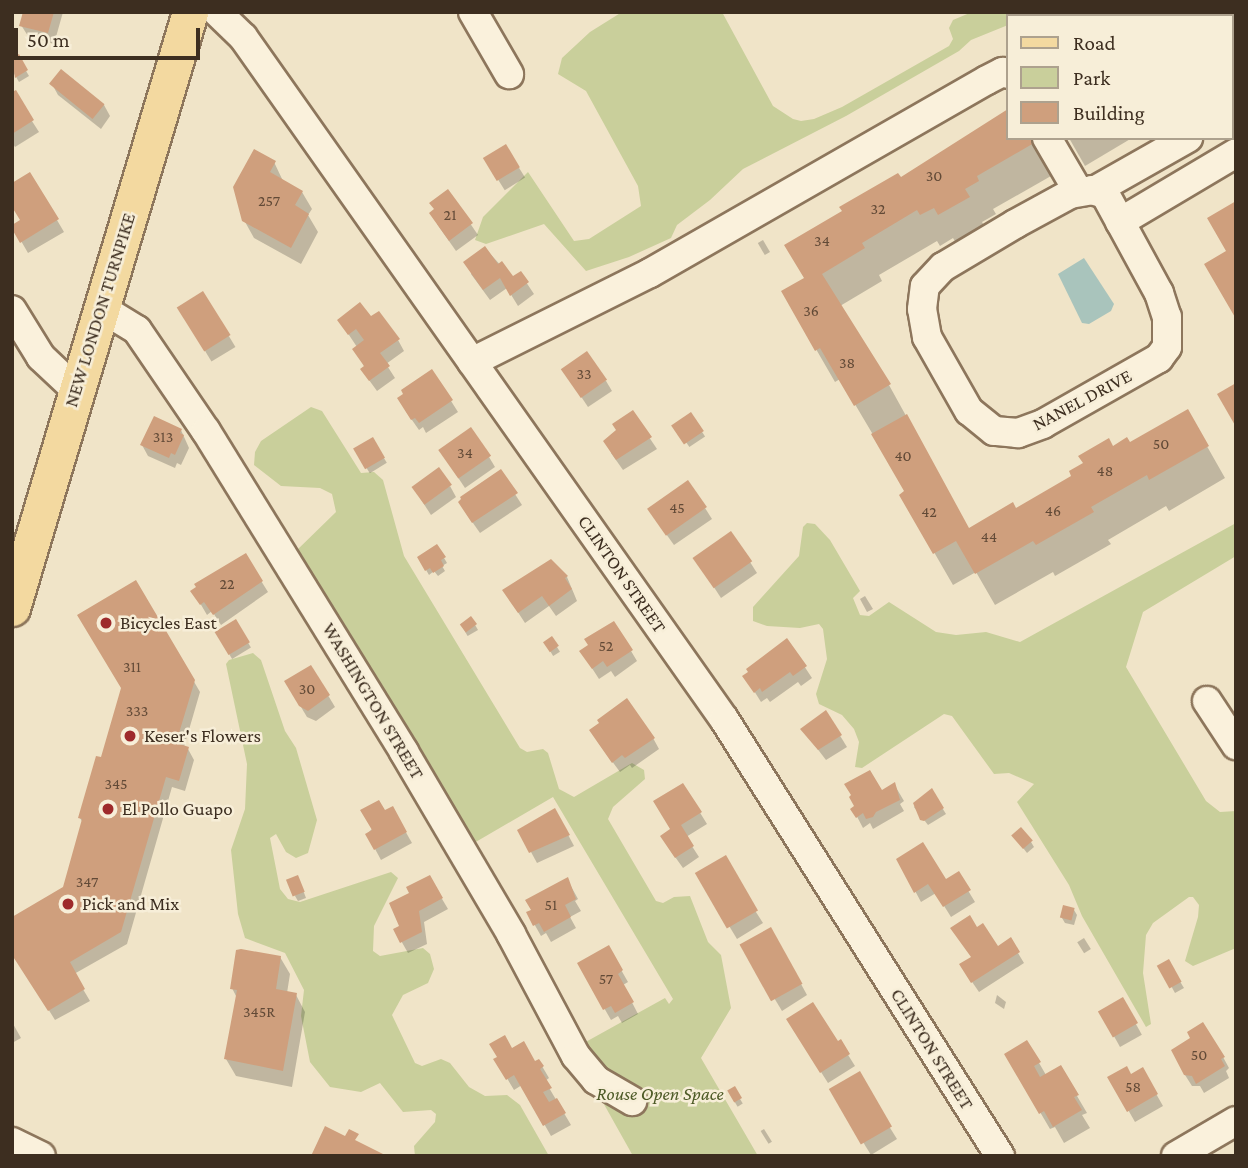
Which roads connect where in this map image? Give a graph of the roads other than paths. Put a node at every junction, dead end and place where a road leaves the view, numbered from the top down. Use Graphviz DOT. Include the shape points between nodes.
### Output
graph roads {
  1 [pos="190,12"];
  2 [pos="217,12"];
  3 [pos="473,12"];
  4 [pos="1006,73"];
  5 [pos="509,74"];
  6 [pos="1049,140"];
  7 [pos="1184,140"];
  8 [pos="1236,153"];
  9 [pos="1087,191"];
  10 [pos="1120,222"];
  11 [pos="101,308"];
  12 [pos="12,310"];
  13 [pos="472,362"];
  14 [pos="76,390"];
  15 [pos="12,608"];
  16 [pos="1207,701"];
  17 [pos="1236,745"];
  18 [pos="632,1101"];
  19 [pos="1236,1121"];
  20 [pos="12,1142"];
  21 [pos="41,1156"];
  22 [pos="1000,1156"];
  23 [pos="1176,1156"];
  1 -- 11 [label="main road, NEW LONDON TURNPIKE"];
  2 -- 13 [label="street, CLINTON STREET" via="243,37"];
  3 -- 5 [label="street"];
  4 -- 13 [label="street" via="986,80 650,273"];
  6 -- 9 [label="street, NANEL DRIVE"];
  7 -- 9 [label="street, NANEL DRIVE"];
  8 -- 10 [label="street"];
  9 -- 10 [label="street, NANEL DRIVE" via="1105,194"];
  9 -- 10 [label="street, NANEL DRIVE" via="943,267 925,286 922,309 927,337 969,411 984,426 1006,433 1031,429 1164,354 1165,307"];
  11 -- 14 [label="main road, NEW LONDON TURNPIKE"];
  11 -- 18 [label="street, WASHINGTON STREET" via="137,330 206,431 411,763 576,1056 596,1080"];
  12 -- 14 [label="street" via="41,357"];
  13 -- 22 [label="street, CLINTON STREET" via="739,741"];
  14 -- 15 [label="main road, NEW LONDON TURNPIKE"];
  16 -- 17 [label="street"];
  19 -- 23 [label="street"];
  20 -- 21 [label="street"];
}
